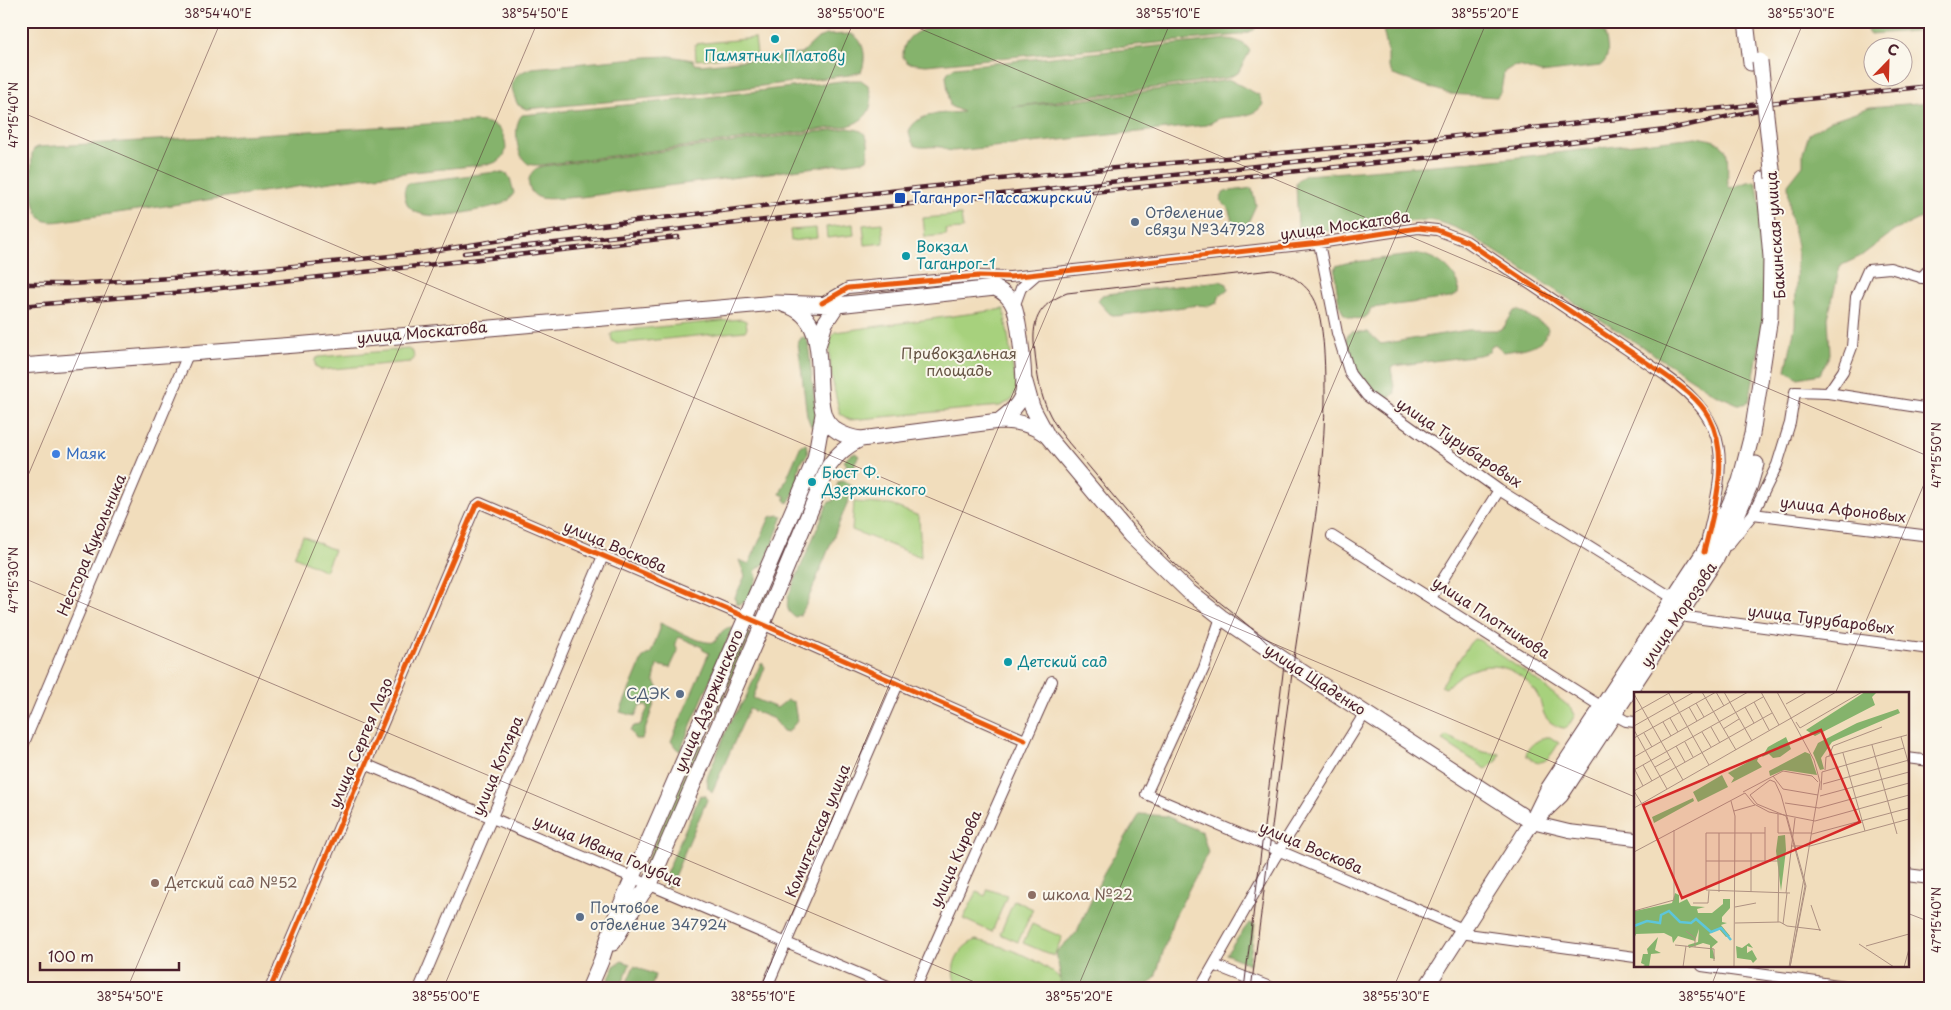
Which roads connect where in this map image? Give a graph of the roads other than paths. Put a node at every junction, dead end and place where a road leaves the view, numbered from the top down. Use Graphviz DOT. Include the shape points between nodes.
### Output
graph roads {
  1 [pos="1746,21"];
  2 [pos="1755,21"];
  3 [pos="1755,62"];
  4 [pos="1319,243"];
  5 [pos="1930,268"];
  6 [pos="1037,273"];
  7 [pos="1010,277"];
  8 [pos="1925,279"];
  9 [pos="848,288"];
  10 [pos="995,288"];
  11 [pos="776,303"];
  12 [pos="822,304"];
  13 [pos="837,305"];
  14 [pos="1014,307"];
  15 [pos="818,348"];
  16 [pos="189,352"];
  17 [pos="21,366"];
  18 [pos="1024,378"];
  19 [pos="1828,393"];
  20 [pos="1930,409"];
  21 [pos="823,414"];
  22 [pos="999,421"];
  23 [pos="1048,437"];
  24 [pos="861,439"];
  25 [pos="1499,490"];
  26 [pos="475,507"];
  27 [pos="1753,514"];
  28 [pos="1332,536"];
  29 [pos="1930,536"];
  30 [pos="603,556"];
  31 [pos="1710,556"];
  32 [pos="1431,598"];
  33 [pos="1673,598"];
  34 [pos="1680,614"];
  35 [pos="745,617"];
  36 [pos="1221,618"];
  37 [pos="762,624"];
  38 [pos="1930,649"];
  39 [pos="1052,681"];
  40 [pos="898,684"];
  41 [pos="1607,710"];
  42 [pos="1365,713"];
  43 [pos="1634,722"];
  44 [pos="1025,740"];
  45 [pos="21,750"];
  46 [pos="1908,758"];
  47 [pos="1930,761"];
  48 [pos="365,764"];
  49 [pos="492,818"];
  50 [pos="1532,822"];
  51 [pos="1634,840"];
  52 [pos="1279,851"];
  53 [pos="1908,875"];
  54 [pos="632,877"];
  55 [pos="1930,878"];
  56 [pos="650,884"];
  57 [pos="1462,931"];
  58 [pos="786,943"];
  59 [pos="1634,957"];
  60 [pos="601,961"];
  61 [pos="1214,965"];
  62 [pos="1716,968"];
  63 [pos="270,989"];
  64 [pos="420,989"];
  65 [pos="589,989"];
  66 [pos="766,989"];
  67 [pos="895,989"];
  68 [pos="915,989"];
  69 [pos="1200,989"];
  70 [pos="1274,989"];
  71 [pos="1425,989"];
  72 [pos="1867,989"];
  1 -- 3 [label="main road, Бакинская улица"];
  2 -- 3 [label="main road, Бакинская улица"];
  3 -- 31 [label="main road, Бакинская улица, bridge" via="1781,261 1778,339 1758,457 1742,503"];
  4 -- 6 [label="street, улица Москатова"];
  4 -- 25 [label="street, улица Турубаровых" via="1337,333 1350,374 1358,387 1379,406"];
  4 -- 31 [label="street, улица Москатова" via="1418,228 1452,235 1685,389 1708,416 1718,447 1718,490"];
  5 -- 8 [label="street"];
  6 -- 7 [label="street, улица Москатова"];
  6 -- 14 [label="street" via="1021,288"];
  7 -- 9 [label="street, улица Москатова" via="979,276"];
  7 -- 10 [label="street, улица Москатова"];
  8 -- 19 [label="street" via="1890,268 1868,270 1856,297 1852,347 1843,371"];
  9 -- 12 [label="street, улица Москатова"];
  9 -- 13 [label="street"];
  10 -- 13 [label="main road, улица Москатова"];
  10 -- 14 [label="main road" via="1004,292"];
  11 -- 12 [label="main road, улица Москатова"];
  11 -- 15 [label="main road" via="796,308 806,316"];
  11 -- 16 [label="main road, улица Москатова"];
  12 -- 13 [label="main road, улица Москатова"];
  13 -- 15 [label="main road" via="825,323"];
  14 -- 18 [label="main road"];
  15 -- 21 [label="main road"];
  16 -- 17 [label="main road, улица Москатова"];
  16 -- 45 [label="street, Нестора Кукольника"];
  18 -- 22 [label="main road" via="1020,400"];
  18 -- 23 [label="main road, улица Щаденко" via="1032,407"];
  19 -- 20 [label="street"];
  19 -- 27 [label="street, улица Морозова" via="1794,392 1790,423 1777,465"];
  21 -- 24 [label="main road" via="841,434"];
  21 -- 35 [label="main road, улица Дзержинского" via="815,460"];
  22 -- 23 [label="main road, улица Щаденко" via="1024,423 1036,427"];
  22 -- 24 [label="main road"];
  23 -- 36 [label="main road, улица Щаденко" via="1137,542"];
  24 -- 37 [label="main road, улица Дзержинского" via="841,451 829,466"];
  25 -- 32 [label="street"];
  25 -- 33 [label="street, улица Турубаровых"];
  26 -- 30 [label="street, улица Воскова" via="480,504"];
  26 -- 48 [label="street, улица Сергея Лазо"];
  27 -- 29 [label="street, улица Афоновых"];
  27 -- 31 [label="street, улица Морозова"];
  28 -- 32 [label="street, улица Плотникова"];
  30 -- 35 [label="street, улица Воскова"];
  30 -- 49 [label="street, улица Котляра"];
  31 -- 33 [label="main road, улица Морозова"];
  31 -- 34 [label="main road, улица Морозова"];
  32 -- 41 [label="street, улица Плотникова"];
  33 -- 41 [label="main road, улица Морозова"];
  34 -- 38 [label="street, улица Турубаровых"];
  34 -- 41 [label="main road, улица Морозова"];
  35 -- 37 [label="street, улица Воскова"];
  35 -- 54 [label="main road, улица Дзержинского"];
  36 -- 42 [label="main road, улица Щаденко"];
  36 -- 52 [label="street, улица Воскова" via="1204,668 1146,794"];
  37 -- 40 [label="street"];
  37 -- 56 [label="main road, улица Дзержинского"];
  39 -- 44 [label="street, улица Кирова"];
  40 -- 44 [label="street"];
  40 -- 58 [label="street, Комитетская улица"];
  41 -- 43 [label="street, улица Плотникова"];
  41 -- 50 [label="main road, улица Морозова" via="1561,795"];
  42 -- 50 [label="main road, улица Щаденко"];
  42 -- 52 [label="street"];
  44 -- 68 [label="street, улица Кирова"];
  46 -- 47 [label="street"];
  48 -- 49 [label="street, улица Ивана Голубца"];
  48 -- 63 [label="street, улица Сергея Лазо"];
  49 -- 54 [label="street, улица Ивана Голубца"];
  49 -- 64 [label="street, улица Котляра"];
  50 -- 51 [label="street, улица Щаденко"];
  50 -- 57 [label="main road, улица Морозова"];
  52 -- 57 [label="street, улица Воскова"];
  52 -- 61 [label="street"];
  53 -- 55 [label="street"];
  54 -- 56 [label="street, улица Ивана Голубца"];
  54 -- 60 [label="main road, улица Дзержинского"];
  56 -- 58 [label="street, улица Ивана Голубца"];
  56 -- 60 [label="main road, улица Дзержинского"];
  57 -- 59 [label="street, улица Воскова"];
  57 -- 71 [label="main road, улица Морозова"];
  58 -- 66 [label="street, Комитетская улица"];
  58 -- 67 [label="street, улица Ивана Голубца"];
  60 -- 65 [label="main road, улица Дзержинского"];
  61 -- 69 [label="street"];
  61 -- 70 [label="street"];
  62 -- 72 [label="street"];
}
